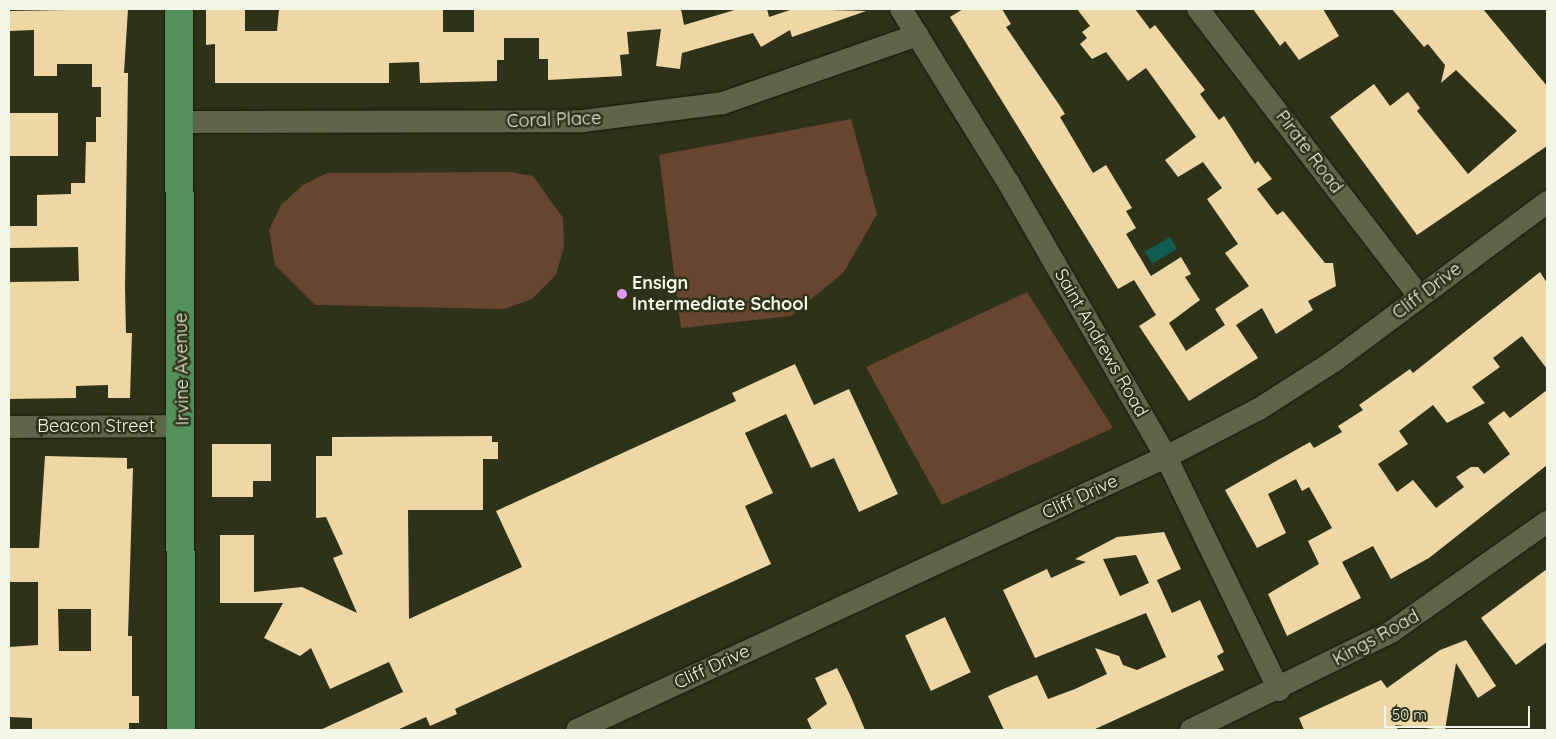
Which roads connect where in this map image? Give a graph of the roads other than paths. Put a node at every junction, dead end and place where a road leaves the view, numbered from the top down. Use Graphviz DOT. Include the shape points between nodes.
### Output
graph roads {
  1 [pos="180,9"];
  2 [pos="901,9"];
  3 [pos="1198,9"];
  4 [pos="917,35"];
  5 [pos="178,122"];
  6 [pos="1547,202"];
  7 [pos="1419,296"];
  8 [pos="183,426"];
  9 [pos="9,427"];
  10 [pos="1166,457"];
  11 [pos="1547,522"];
  12 [pos="1279,690"];
  13 [pos="181,730"];
  14 [pos="576,730"];
  15 [pos="1191,730"];
  1 -- 5 [label="main road, Irvine Avenue"];
  2 -- 4 [label="street, Saint Andrews Road"];
  3 -- 7 [label="street, Pirate Road"];
  4 -- 5 [label="street, Coral Place" via="723,103 583,121"];
  4 -- 10 [label="street, Saint Andrews Road" via="1008,182"];
  5 -- 8 [label="main road, Irvine Avenue"];
  6 -- 7 [label="street, Cliff Drive"];
  7 -- 10 [label="street, Cliff Drive" via="1334,361 1259,409"];
  8 -- 9 [label="street, Beacon Street"];
  8 -- 13 [label="main road, Irvine Avenue"];
  10 -- 12 [label="street, Saint Andrews Road"];
  10 -- 14 [label="street, Cliff Drive"];
  11 -- 12 [label="street, Kings Road" via="1391,632"];
  12 -- 15 [label="street, Kings Road"];
}
